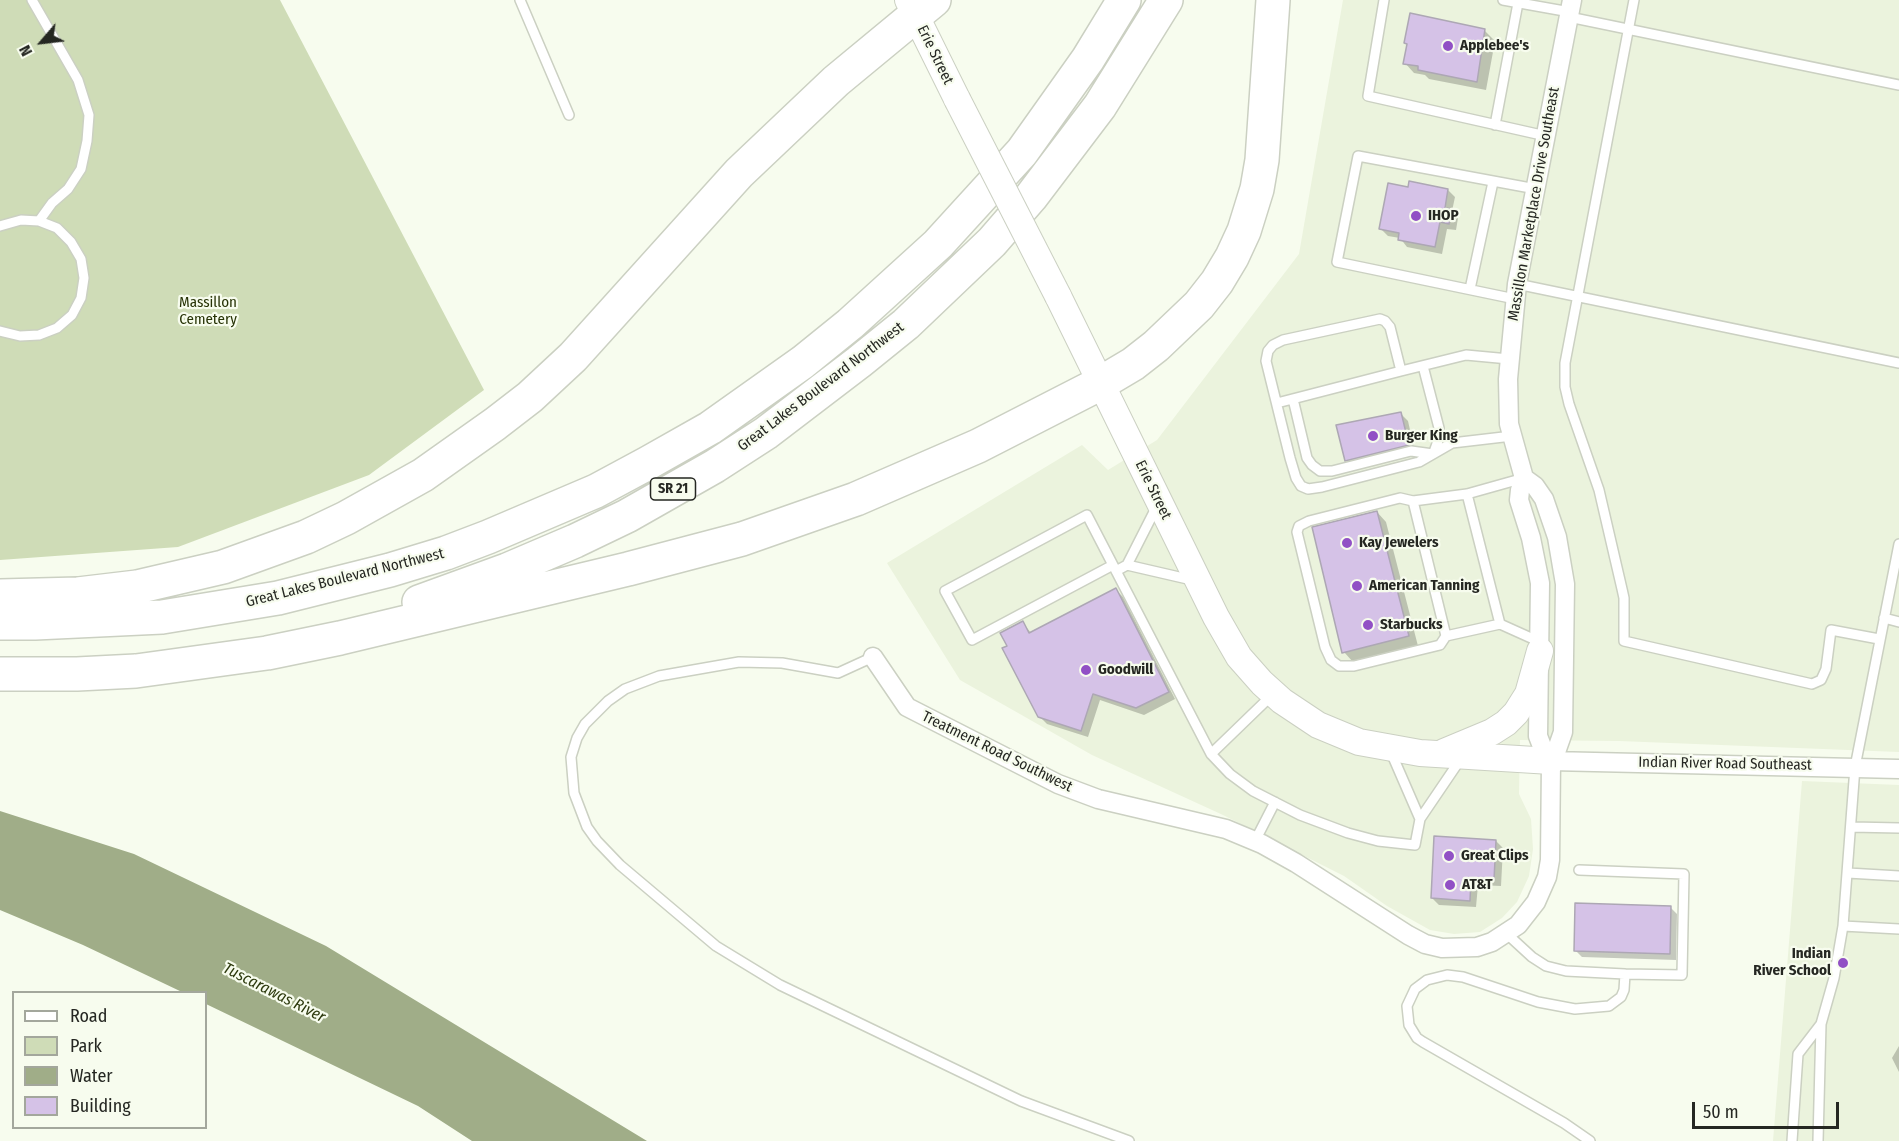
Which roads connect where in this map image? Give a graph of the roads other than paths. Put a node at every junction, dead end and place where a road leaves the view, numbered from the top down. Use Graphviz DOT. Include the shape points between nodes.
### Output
graph roads {
  1 [pos="32,0"];
  2 [pos="520,0"];
  3 [pos="1124,0"];
  4 [pos="1166,0"];
  5 [pos="1273,0"];
  6 [pos="1384,0"];
  7 [pos="1503,0"];
  8 [pos="1634,0"];
  9 [pos="1518,3"];
  10 [pos="919,5"];
  11 [pos="1570,10"];
  12 [pos="1628,29"];
  13 [pos="1899,85"];
  14 [pos="569,115"];
  15 [pos="1495,125"];
  16 [pos="1546,136"];
  17 [pos="1493,182"];
  18 [pos="1536,189"];
  19 [pos="39,221"];
  20 [pos="0,226"];
  21 [pos="1470,290"];
  22 [pos="1516,292"];
  23 [pos="1577,297"];
  24 [pos="0,331"];
  25 [pos="1509,359"];
  26 [pos="1899,363"];
  27 [pos="1423,366"];
  28 [pos="1401,371"];
  29 [pos="1101,383"];
  30 [pos="1293,399"];
  31 [pos="1277,403"];
  32 [pos="1512,436"];
  33 [pos="1433,454"];
  34 [pos="1524,478"];
  35 [pos="1467,494"];
  36 [pos="1413,501"];
  37 [pos="1158,503"];
  38 [pos="1899,544"];
  39 [pos="1127,565"];
  40 [pos="1115,568"];
  41 [pos="1198,581"];
  42 [pos="0,596"];
  43 [pos="1884,618"];
  44 [pos="1899,622"];
  45 [pos="0,623"];
  46 [pos="1500,624"];
  47 [pos="1446,636"];
  48 [pos="1879,639"];
  49 [pos="1540,646"];
  50 [pos="873,657"];
  51 [pos="0,658"];
  52 [pos="0,674"];
  53 [pos="1273,693"];
  54 [pos="1389,748"];
  55 [pos="1211,754"];
  56 [pos="1450,755"];
  57 [pos="1551,761"];
  58 [pos="1855,767"];
  59 [pos="1899,769"];
  60 [pos="1275,802"];
  61 [pos="1420,819"];
  62 [pos="1852,826"];
  63 [pos="1899,828"];
  64 [pos="1256,841"];
  65 [pos="1580,870"];
  66 [pos="1848,873"];
  67 [pos="1899,876"];
  68 [pos="1843,926"];
  69 [pos="1899,929"];
  70 [pos="1507,934"];
  71 [pos="1625,974"];
  72 [pos="1821,1024"];
  73 [pos="1130,1141"];
  74 [pos="1590,1141"];
  75 [pos="1792,1141"];
  76 [pos="1818,1141"];
  1 -- 19 [label="lane" via="78,80 88,115 81,169"];
  2 -- 14 [label="lane"];
  3 -- 45 [label="highway, Great Lakes Boulevard Northwest / SR 21" via="1022,152 938,244 803,362 710,428 648,463 596,491 446,553 278,598 162,617"];
  4 -- 51 [label="highway, Great Lakes Boulevard Northwest / SR 21" via="1100,106 992,242 906,324 766,432 627,516 507,570 415,603 292,634 153,655"];
  5 -- 29 [label="highway" via="1262,160 1244,231 1222,274 1199,305 1156,346"];
  6 -- 15 [label="lane" via="1368,96"];
  7 -- 9 [label="lane"];
  8 -- 12 [label="lane"];
  9 -- 11 [label="lane"];
  9 -- 15 [label="lane"];
  10 -- 29 [label="street, Erie Street, bridge" via="957,99"];
  10 -- 42 [label="highway" via="739,173 573,357 530,397 423,475 306,537 223,567 137,587 78,594"];
  11 -- 12 [label="lane"];
  11 -- 16 [label="street, Massillon Marketplace Drive Southeast"];
  12 -- 13 [label="lane"];
  12 -- 23 [label="lane"];
  15 -- 16 [label="lane"];
  16 -- 18 [label="street, Massillon Marketplace Drive Southeast"];
  17 -- 18 [label="lane"];
  17 -- 21 [label="lane"];
  17 -- 21 [label="lane" via="1358,156 1337,262"];
  18 -- 22 [label="street, Massillon Marketplace Drive Southeast"];
  19 -- 20 [label="lane" via="21,220"];
  19 -- 24 [label="lane" via="57,228 81,259 81,298 72,315 57,328 29,336"];
  21 -- 22 [label="lane"];
  22 -- 23 [label="lane"];
  22 -- 25 [label="street, Massillon Marketplace Drive Southeast"];
  23 -- 26 [label="lane"];
  23 -- 48 [label="lane" via="1564,387 1609,530 1624,598 1624,640 1812,684 1821,680 1826,669 1831,630"];
  25 -- 27 [label="lane" via="1466,355"];
  25 -- 32 [label="street, Massillon Marketplace Drive Southeast"];
  27 -- 28 [label="lane"];
  27 -- 33 [label="lane" via="1439,428"];
  28 -- 30 [label="lane"];
  28 -- 31 [label="lane" via="1389,327 1380,319 1282,340 1270,348 1266,357"];
  29 -- 37 [label="street, Erie Street"];
  29 -- 52 [label="highway" via="978,446 856,499 742,538 628,570 267,653 136,670"];
  30 -- 31 [label="lane"];
  30 -- 33 [label="lane" via="1307,458 1320,471 1411,452"];
  31 -- 33 [label="lane" via="1296,478 1304,488 1329,486 1419,462"];
  32 -- 33 [label="lane" via="1452,442"];
  32 -- 34 [label="street, Massillon Marketplace Drive Southeast"];
  34 -- 35 [label="lane"];
  34 -- 49 [label="street, Massillon Marketplace Drive Southeast" via="1519,500 1538,568"];
  34 -- 57 [label="street, Massillon Marketplace Drive Southeast" via="1544,498 1565,584 1563,732"];
  35 -- 36 [label="lane"];
  35 -- 46 [label="lane"];
  36 -- 47 [label="lane"];
  36 -- 47 [label="lane" via="1400,498 1309,521 1298,528 1299,545 1325,647 1336,665 1354,666 1440,645"];
  37 -- 39 [label="lane"];
  37 -- 41 [label="street, Erie Street"];
  38 -- 43 [label="lane"];
  39 -- 40 [label="lane"];
  39 -- 41 [label="lane"];
  40 -- 40 [label="lane" via="1087,515 945,591 972,639"];
  40 -- 55 [label="lane"];
  41 -- 53 [label="street, Erie Street" via="1239,657"];
  43 -- 44 [label="lane"];
  43 -- 48 [label="lane"];
  46 -- 47 [label="lane"];
  46 -- 49 [label="lane"];
  48 -- 58 [label="lane"];
  49 -- 56 [label="street" via="1528,694 1513,717"];
  49 -- 57 [label="street, Massillon Marketplace Drive Southeast" via="1538,736"];
  50 -- 64 [label="street, Treatment Road Southwest" via="907,707 1058,784 1098,799 1226,829"];
  50 -- 73 [label="lane, Treatment Road Southwest" via="838,673 782,663 739,662 659,676 625,689 585,724 571,757 574,793 587,827 620,865 716,946 780,986 1021,1101"];
  53 -- 54 [label="street, Erie Street" via="1331,732"];
  53 -- 55 [label="lane"];
  54 -- 56 [label="street, Erie Street"];
  54 -- 61 [label="lane"];
  55 -- 60 [label="lane" via="1230,774"];
  56 -- 57 [label="street, Erie Street"];
  56 -- 61 [label="lane"];
  57 -- 58 [label="street, Indian River Road Southeast"];
  57 -- 70 [label="street, Treatment Road Southwest" via="1547,877 1536,902"];
  58 -- 59 [label="street, Indian River Road Southeast"];
  58 -- 62 [label="lane"];
  60 -- 61 [label="lane" via="1348,833 1415,846"];
  60 -- 64 [label="lane"];
  62 -- 63 [label="lane"];
  62 -- 66 [label="lane"];
  64 -- 70 [label="street, Treatment Road Southwest" via="1425,944 1460,949"];
  65 -- 71 [label="lane" via="1684,874 1682,975"];
  66 -- 67 [label="lane"];
  66 -- 68 [label="lane"];
  68 -- 69 [label="lane"];
  68 -- 72 [label="lane"];
  70 -- 71 [label="lane" via="1546,966"];
  71 -- 74 [label="lane" via="1621,997 1610,1006 1592,1009 1538,1002 1447,975 1421,984 1407,1006 1409,1025 1417,1038"];
  72 -- 75 [label="lane" via="1798,1054"];
  72 -- 76 [label="lane"];
}
